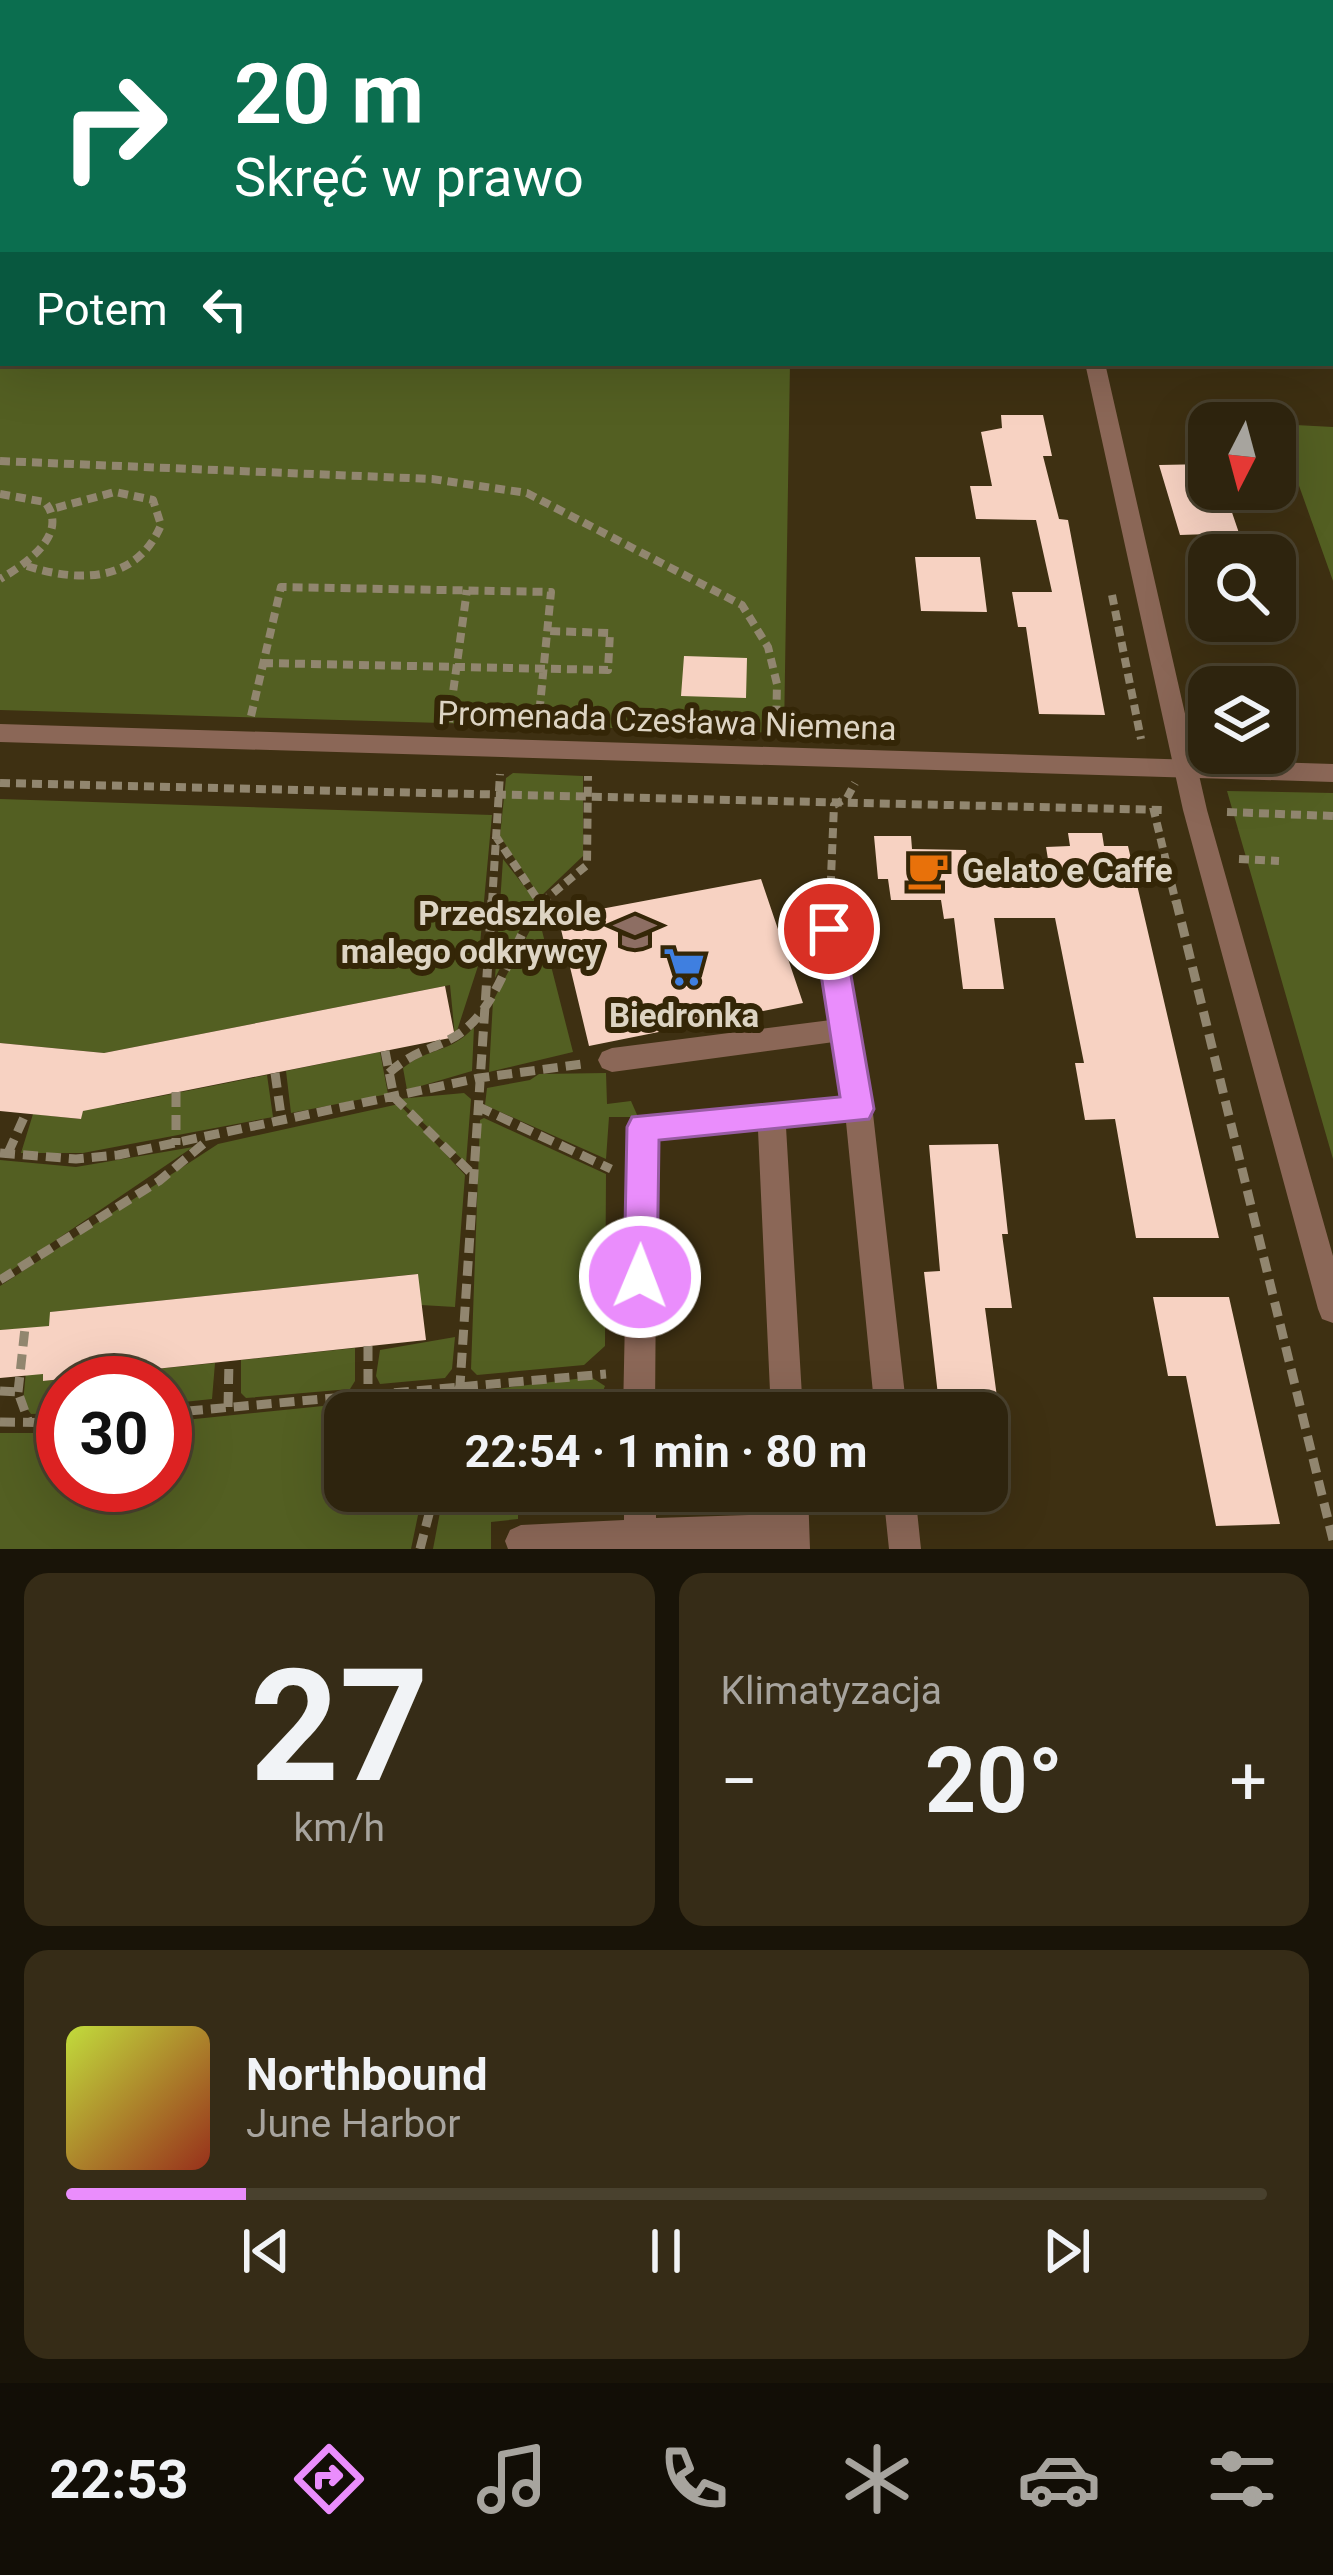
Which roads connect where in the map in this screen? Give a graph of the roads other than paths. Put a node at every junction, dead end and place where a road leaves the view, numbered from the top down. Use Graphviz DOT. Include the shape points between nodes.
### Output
graph roads {
  1 [pos="1096,366"];
  2 [pos="0,734"];
  3 [pos="1187,770"];
  4 [pos="1333,773"];
  5 [pos="829,929"];
  6 [pos="845,1029"];
  7 [pos="612,1060"];
  8 [pos="858,1109"];
  9 [pos="771,1116"];
  10 [pos="1333,1309"];
  11 [pos="640,1392"];
  12 [pos="786,1392"];
  13 [pos="889,1392"];
  14 [pos="640,1512"];
  15 [pos="901,1512"];
  16 [pos="640,1535"];
  17 [pos="794,1539"];
  18 [pos="521,1541"];
  19 [pos="905,1549"];
  1 -- 3 [label="street"];
  2 -- 3 [label="street, Promenada Czesława Niemena"];
  3 -- 4 [label="street, Promenada Czesława Niemena"];
  3 -- 10 [label="street"];
  5 -- 6 [label="street"];
  6 -- 7 [label="street"];
  6 -- 8 [label="street"];
  8 -- 9 [label="street"];
  8 -- 13 [label="street"];
  9 -- 11 [label="street" via="643,1127"];
  9 -- 12 [label="street"];
  14 -- 16 [label="street"];
  15 -- 19 [label="street"];
  16 -- 17 [label="street"];
  16 -- 18 [label="street"];
}
